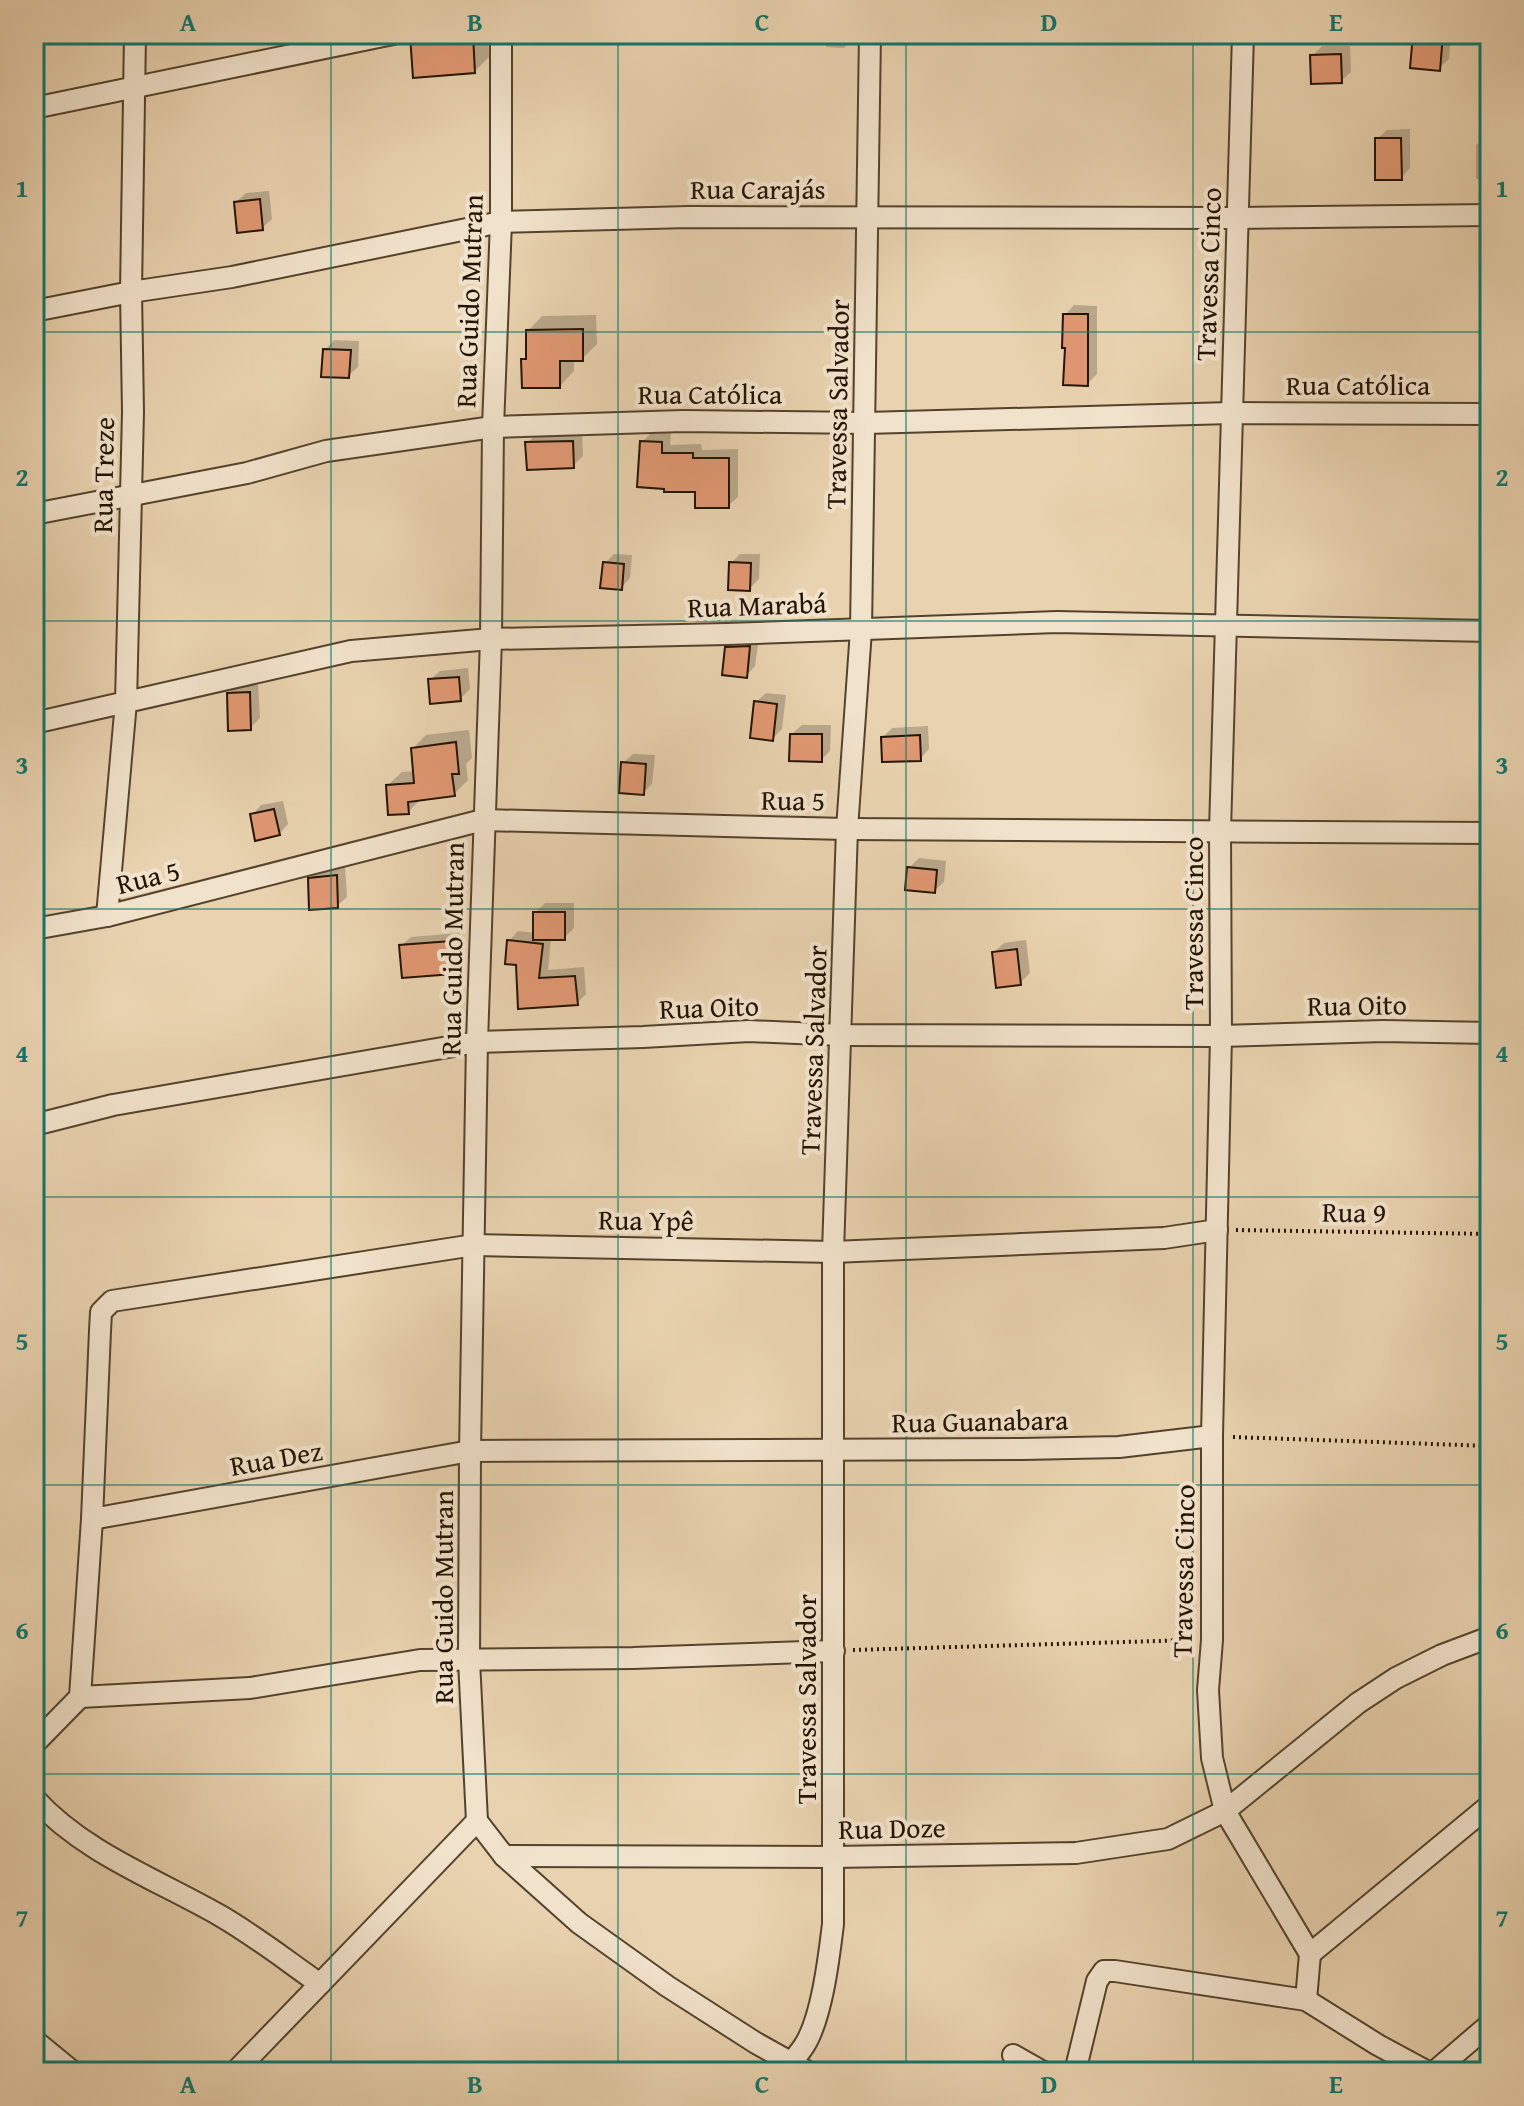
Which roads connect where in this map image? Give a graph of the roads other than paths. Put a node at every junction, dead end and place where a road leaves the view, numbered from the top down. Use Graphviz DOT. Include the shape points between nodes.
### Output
graph roads {
  1 [pos="135,34"];
  2 [pos="393,34"];
  3 [pos="501,34"];
  4 [pos="870,34"];
  5 [pos="1243,34"];
  6 [pos="134,88"];
  7 [pos="34,108"];
  8 [pos="1490,215"];
  9 [pos="868,217"];
  10 [pos="1237,218"];
  11 [pos="501,222"];
  12 [pos="131,292"];
  13 [pos="34,311"];
  14 [pos="1231,413"];
  15 [pos="1490,414"];
  16 [pos="866,423"];
  17 [pos="493,427"];
  18 [pos="132,493"];
  19 [pos="34,514"];
  20 [pos="1225,624"];
  21 [pos="861,630"];
  22 [pos="1490,631"];
  23 [pos="491,639"];
  24 [pos="126,702"];
  25 [pos="34,723"];
  26 [pos="483,820"];
  27 [pos="847,829"];
  28 [pos="1220,831"];
  29 [pos="1490,833"];
  30 [pos="107,916"];
  31 [pos="34,929"];
  32 [pos="1490,1033"];
  33 [pos="842,1035"];
  34 [pos="1221,1036"];
  35 [pos="477,1042"];
  36 [pos="34,1125"];
  37 [pos="1217,1230"];
  38 [pos="474,1245"];
  39 [pos="833,1252"];
  40 [pos="1212,1436"];
  41 [pos="470,1451"];
  42 [pos="834,1452"];
  43 [pos="92,1519"];
  44 [pos="1490,1637"];
  45 [pos="834,1651"];
  46 [pos="469,1660"];
  47 [pos="80,1697"];
  48 [pos="34,1744"];
  49 [pos="34,1798"];
  50 [pos="1490,1805"];
  51 [pos="1225,1811"];
  52 [pos="477,1821"];
  53 [pos="504,1856"];
  54 [pos="833,1857"];
  55 [pos="1310,1954"];
  56 [pos="320,1984"];
  57 [pos="1306,2000"];
  58 [pos="1490,2024"];
  59 [pos="34,2040"];
  60 [pos="1013,2055"];
  61 [pos="795,2068"];
  62 [pos="73,2072"];
  63 [pos="235,2072"];
  64 [pos="1043,2072"];
  65 [pos="1075,2072"];
  66 [pos="1431,2072"];
  1 -- 6 [label="street, Rua Treze"];
  2 -- 6 [label="street"];
  3 -- 11 [label="street, Rua Guido Mutran"];
  4 -- 9 [label="street, Travessa Salvador"];
  5 -- 10 [label="street, Travessa Cinco"];
  6 -- 7 [label="street"];
  6 -- 12 [label="street, Rua Treze"];
  8 -- 10 [label="street, Rua Carajás"];
  9 -- 10 [label="street, Rua Carajás"];
  9 -- 11 [label="street, Rua Carajás"];
  9 -- 16 [label="street, Travessa Salvador"];
  10 -- 14 [label="street, Travessa Cinco"];
  11 -- 12 [label="street, Rua Carajás" via="232,277"];
  11 -- 17 [label="street, Rua Guido Mutran"];
  12 -- 13 [label="street, Rua Carajás"];
  12 -- 18 [label="street, Rua Treze"];
  14 -- 15 [label="street, Rua Católica"];
  14 -- 16 [label="street, Rua Católica"];
  14 -- 20 [label="street, Travessa Cinco"];
  16 -- 17 [label="street, Rua Católica"];
  16 -- 21 [label="street, Travessa Salvador"];
  17 -- 18 [label="street, Rua Católica" via="326,451 247,473"];
  17 -- 23 [label="street, Rua Guido Mutran"];
  18 -- 19 [label="street, Rua Católica"];
  18 -- 24 [label="street, Rua Treze"];
  20 -- 21 [label="street, Rua Marabá" via="1057,622"];
  20 -- 22 [label="street, Rua Marabá"];
  20 -- 28 [label="street, Travessa Cinco"];
  21 -- 23 [label="street, Rua Marabá"];
  21 -- 27 [label="street, Travessa Salvador"];
  23 -- 24 [label="street, Rua Marabá" via="351,651"];
  23 -- 26 [label="street, Rua Guido Mutran"];
  24 -- 25 [label="street, Rua Marabá"];
  24 -- 30 [label="street, Rua Treze"];
  26 -- 27 [label="street, Rua 5"];
  26 -- 30 [label="street, Rua 5"];
  26 -- 35 [label="street, Rua Guido Mutran"];
  27 -- 28 [label="street, Rua 5"];
  27 -- 33 [label="street, Travessa Salvador"];
  28 -- 29 [label="street, Rua 5"];
  28 -- 34 [label="street, Travessa Cinco"];
  30 -- 31 [label="street, Rua 5"];
  32 -- 34 [label="street, Rua Oito"];
  33 -- 34 [label="street, Rua Oito"];
  33 -- 35 [label="street, Rua Oito" via="749,1031"];
  33 -- 39 [label="street, Travessa Salvador"];
  34 -- 37 [label="street, Travessa Cinco"];
  35 -- 36 [label="street, Rua Oito" via="113,1105"];
  35 -- 38 [label="street, Rua Guido Mutran"];
  37 -- 39 [label="street, Rua Ypê" via="1164,1238"];
  37 -- 40 [label="street, Travessa Cinco"];
  38 -- 39 [label="street, Rua Ypê"];
  38 -- 41 [label="street, Rua Guido Mutran"];
  38 -- 43 [label="street, Rua Ypê" via="112,1301 101,1312"];
  39 -- 42 [label="street, Travessa Salvador"];
  40 -- 42 [label="street, Rua Guanabara" via="1119,1447"];
  40 -- 51 [label="street, Travessa Cinco" via="1208,1690 1212,1758"];
  41 -- 42 [label="street, Rua Guanabara"];
  41 -- 43 [label="street, Rua Dez"];
  41 -- 46 [label="street, Rua Guido Mutran"];
  42 -- 45 [label="street, Travessa Salvador"];
  43 -- 47 [label="street"];
  44 -- 51 [label="street, Rua Doze" via="1396,1678"];
  45 -- 46 [label="street"];
  45 -- 54 [label="street, Travessa Salvador"];
  46 -- 47 [label="street" via="420,1660 250,1688"];
  46 -- 52 [label="street, Rua Guido Mutran"];
  47 -- 48 [label="street"];
  49 -- 56 [label="street" via="78,1839 222,1917"];
  50 -- 55 [label="street"];
  51 -- 54 [label="street, Rua Doze" via="1168,1839 1076,1853"];
  51 -- 55 [label="street, Travessa Cinco"];
  52 -- 53 [label="street"];
  52 -- 56 [label="street"];
  53 -- 54 [label="street, Rua Doze"];
  53 -- 61 [label="street" via="579,1923"];
  54 -- 61 [label="street, Travessa Salvador" via="828,1964"];
  55 -- 57 [label="street"];
  56 -- 63 [label="street"];
  57 -- 65 [label="street" via="1104,1971"];
  57 -- 66 [label="street"];
  58 -- 66 [label="street"];
  59 -- 62 [label="street"];
  60 -- 64 [label="street"];
}
